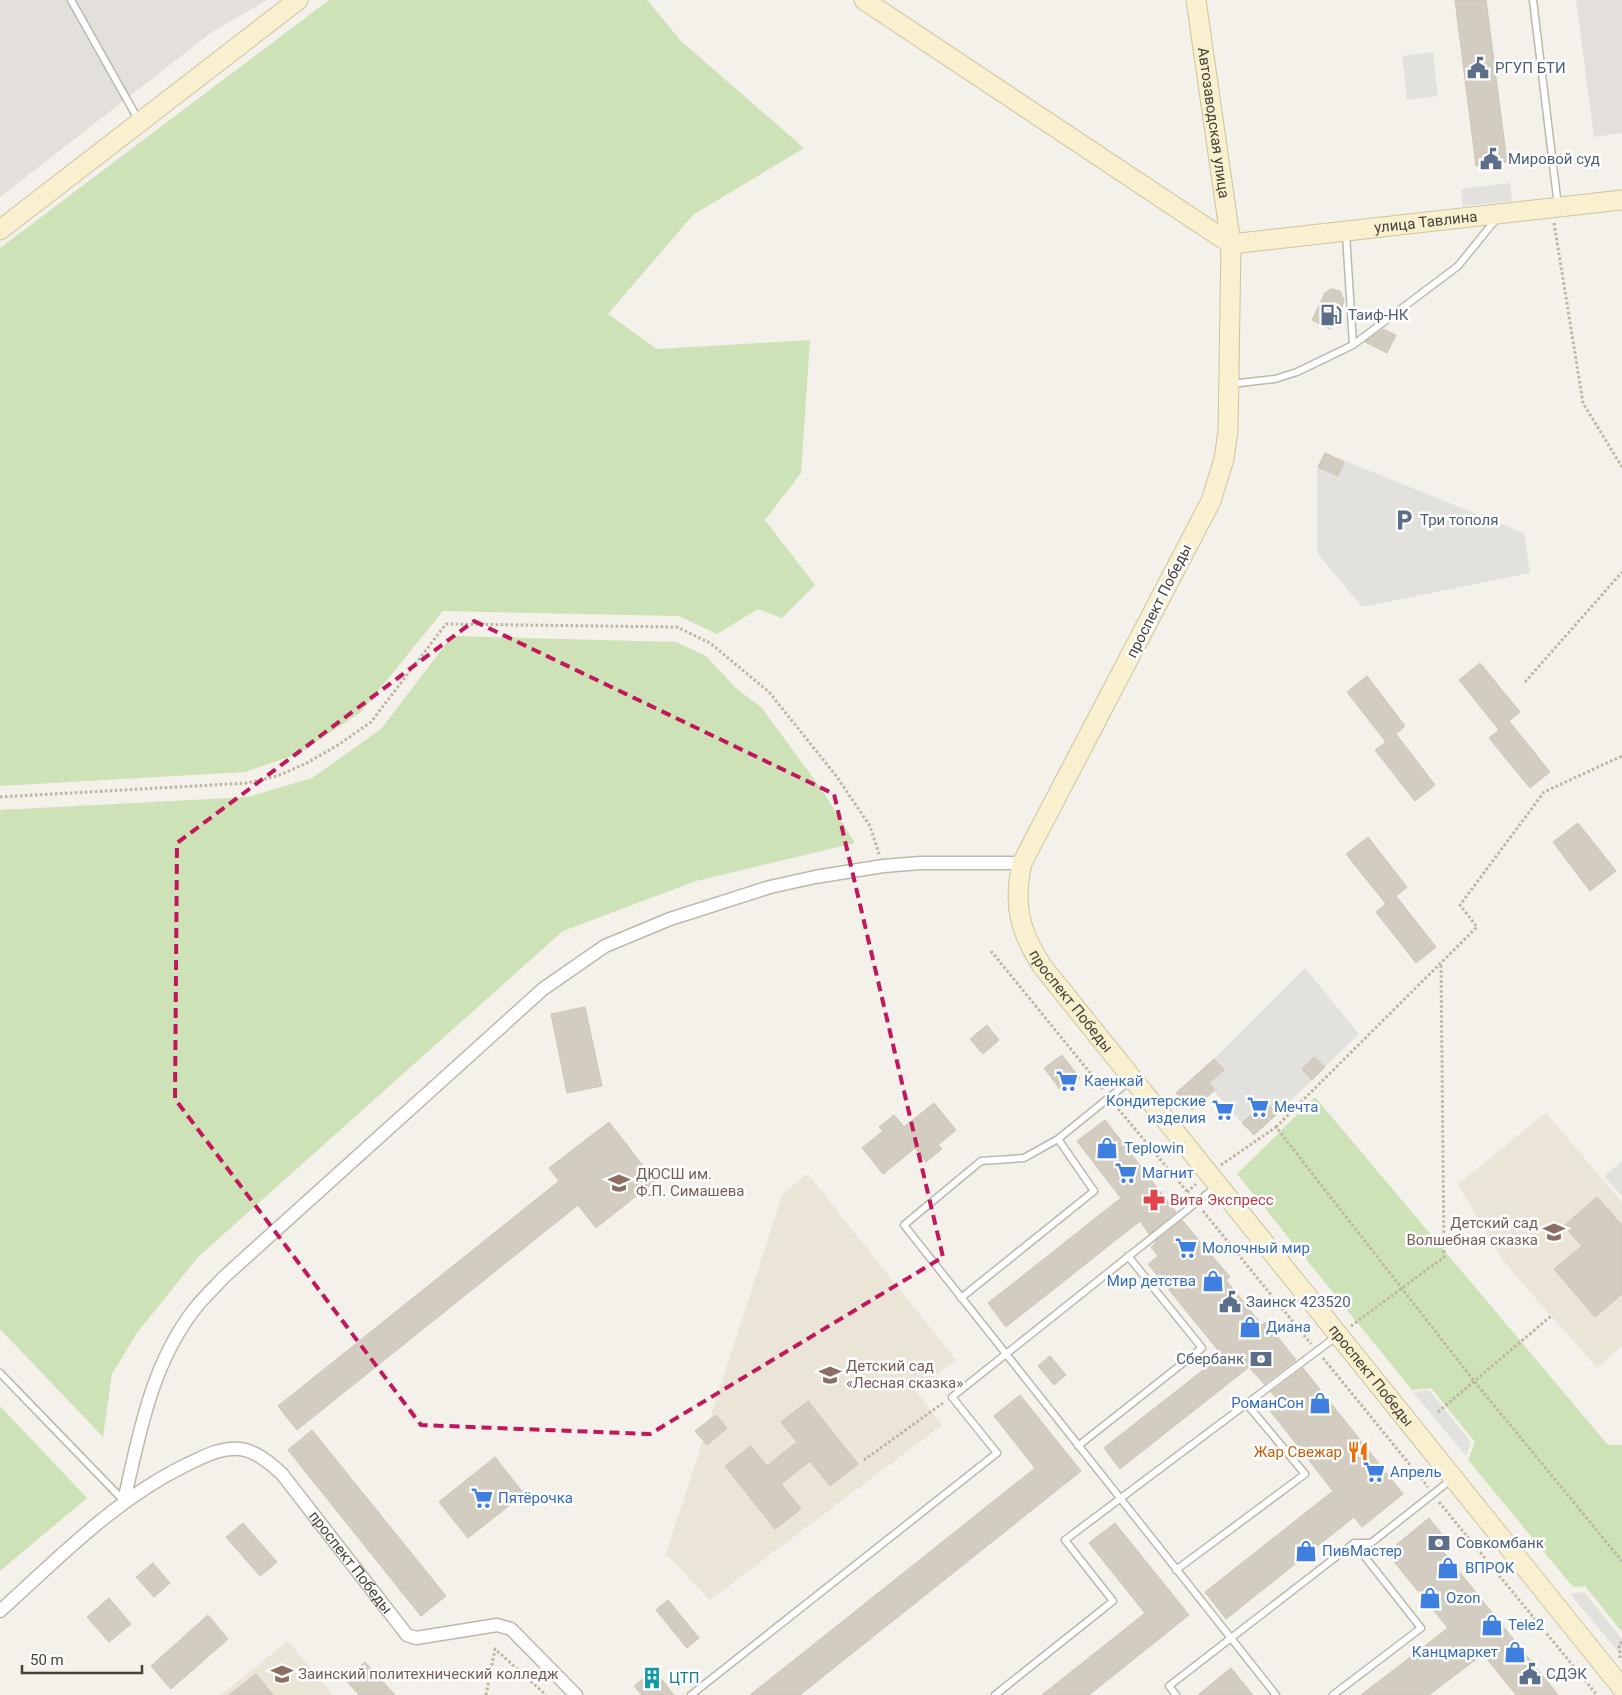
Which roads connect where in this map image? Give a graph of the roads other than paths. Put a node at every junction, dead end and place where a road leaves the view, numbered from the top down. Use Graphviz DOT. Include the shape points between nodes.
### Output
graph roads {
  1 [pos="71,0"];
  2 [pos="298,0"];
  3 [pos="864,0"];
  4 [pos="1196,0"];
  5 [pos="1533,0"];
  6 [pos="140,122"];
  7 [pos="1622,200"];
  8 [pos="1555,208"];
  9 [pos="1502,214"];
  10 [pos="0,230"];
  11 [pos="1346,231"];
  12 [pos="1231,244"];
  13 [pos="1353,345"];
  14 [pos="1230,384"];
  15 [pos="1022,863"];
  16 [pos="1132,1078"];
  17 [pos="1058,1139"];
  18 [pos="1213,1179"];
  19 [pos="1128,1256"];
  20 [pos="961,1298"];
  21 [pos="1338,1335"];
  22 [pos="1005,1354"];
  23 [pos="0,1373"];
  24 [pos="1246,1403"];
  25 [pos="1078,1446"];
  26 [pos="1453,1478"];
  27 [pos="1119,1497"];
  28 [pos="124,1500"];
  29 [pos="1354,1544"];
  30 [pos="1176,1570"];
  31 [pos="0,1611"];
  32 [pos="1230,1638"];
  33 [pos="1622,1688"];
  34 [pos="576,1695"];
  35 [pos="691,1695"];
  36 [pos="995,1695"];
  37 [pos="1176,1695"];
  38 [pos="1276,1695"];
  39 [pos="1333,1695"];
  1 -- 6 [label="lane"];
  2 -- 6 [label="main road"];
  3 -- 12 [label="main road"];
  4 -- 12 [label="main road, Автозаводская улица"];
  5 -- 8 [label="lane"];
  6 -- 10 [label="main road"];
  7 -- 8 [label="main road, улица Тавлина"];
  8 -- 9 [label="main road, улица Тавлина"];
  9 -- 11 [label="main road, улица Тавлина"];
  9 -- 13 [label="lane" via="1458,266"];
  11 -- 12 [label="main road, улица Тавлина"];
  11 -- 13 [label="lane"];
  12 -- 14 [label="main road, проспект Победы"];
  13 -- 14 [label="lane" via="1297,372"];
  14 -- 15 [label="main road, проспект Победы" via="1224,459 1211,501"];
  15 -- 16 [label="main road, проспект Победы" via="1018,908 1021,927 1030,947"];
  15 -- 28 [label="street" via="920,862 770,887 670,919 605,946 543,989 224,1278 193,1310 173,1344 146,1404"];
  16 -- 17 [label="lane"];
  16 -- 18 [label="main road, проспект Победы"];
  17 -- 20 [label="lane" via="1094,1191"];
  17 -- 20 [label="lane" via="1024,1158 981,1161 904,1225"];
  18 -- 19 [label="lane" via="1196,1202"];
  18 -- 21 [label="main road, проспект Победы"];
  19 -- 22 [label="lane"];
  19 -- 25 [label="lane" via="1202,1348"];
  20 -- 22 [label="lane"];
  21 -- 24 [label="lane"];
  21 -- 26 [label="main road, проспект Победы"];
  22 -- 25 [label="lane"];
  22 -- 35 [label="lane" via="952,1397 997,1453"];
  23 -- 28 [label="lane"];
  24 -- 27 [label="lane"];
  24 -- 30 [label="lane" via="1304,1474"];
  25 -- 27 [label="lane"];
  26 -- 29 [label="lane" via="1371,1543"];
  26 -- 33 [label="main road, проспект Победы"];
  27 -- 30 [label="lane"];
  27 -- 36 [label="lane" via="1065,1540 1113,1601"];
  28 -- 31 [label="street"];
  28 -- 34 [label="street, проспект Победы" via="155,1480 218,1451 238,1449 253,1453 282,1474 407,1635 416,1638 505,1626"];
  29 -- 32 [label="lane"];
  29 -- 39 [label="lane" via="1421,1628"];
  30 -- 32 [label="lane"];
  32 -- 37 [label="lane" via="1169,1686"];
  32 -- 38 [label="lane"];
}
